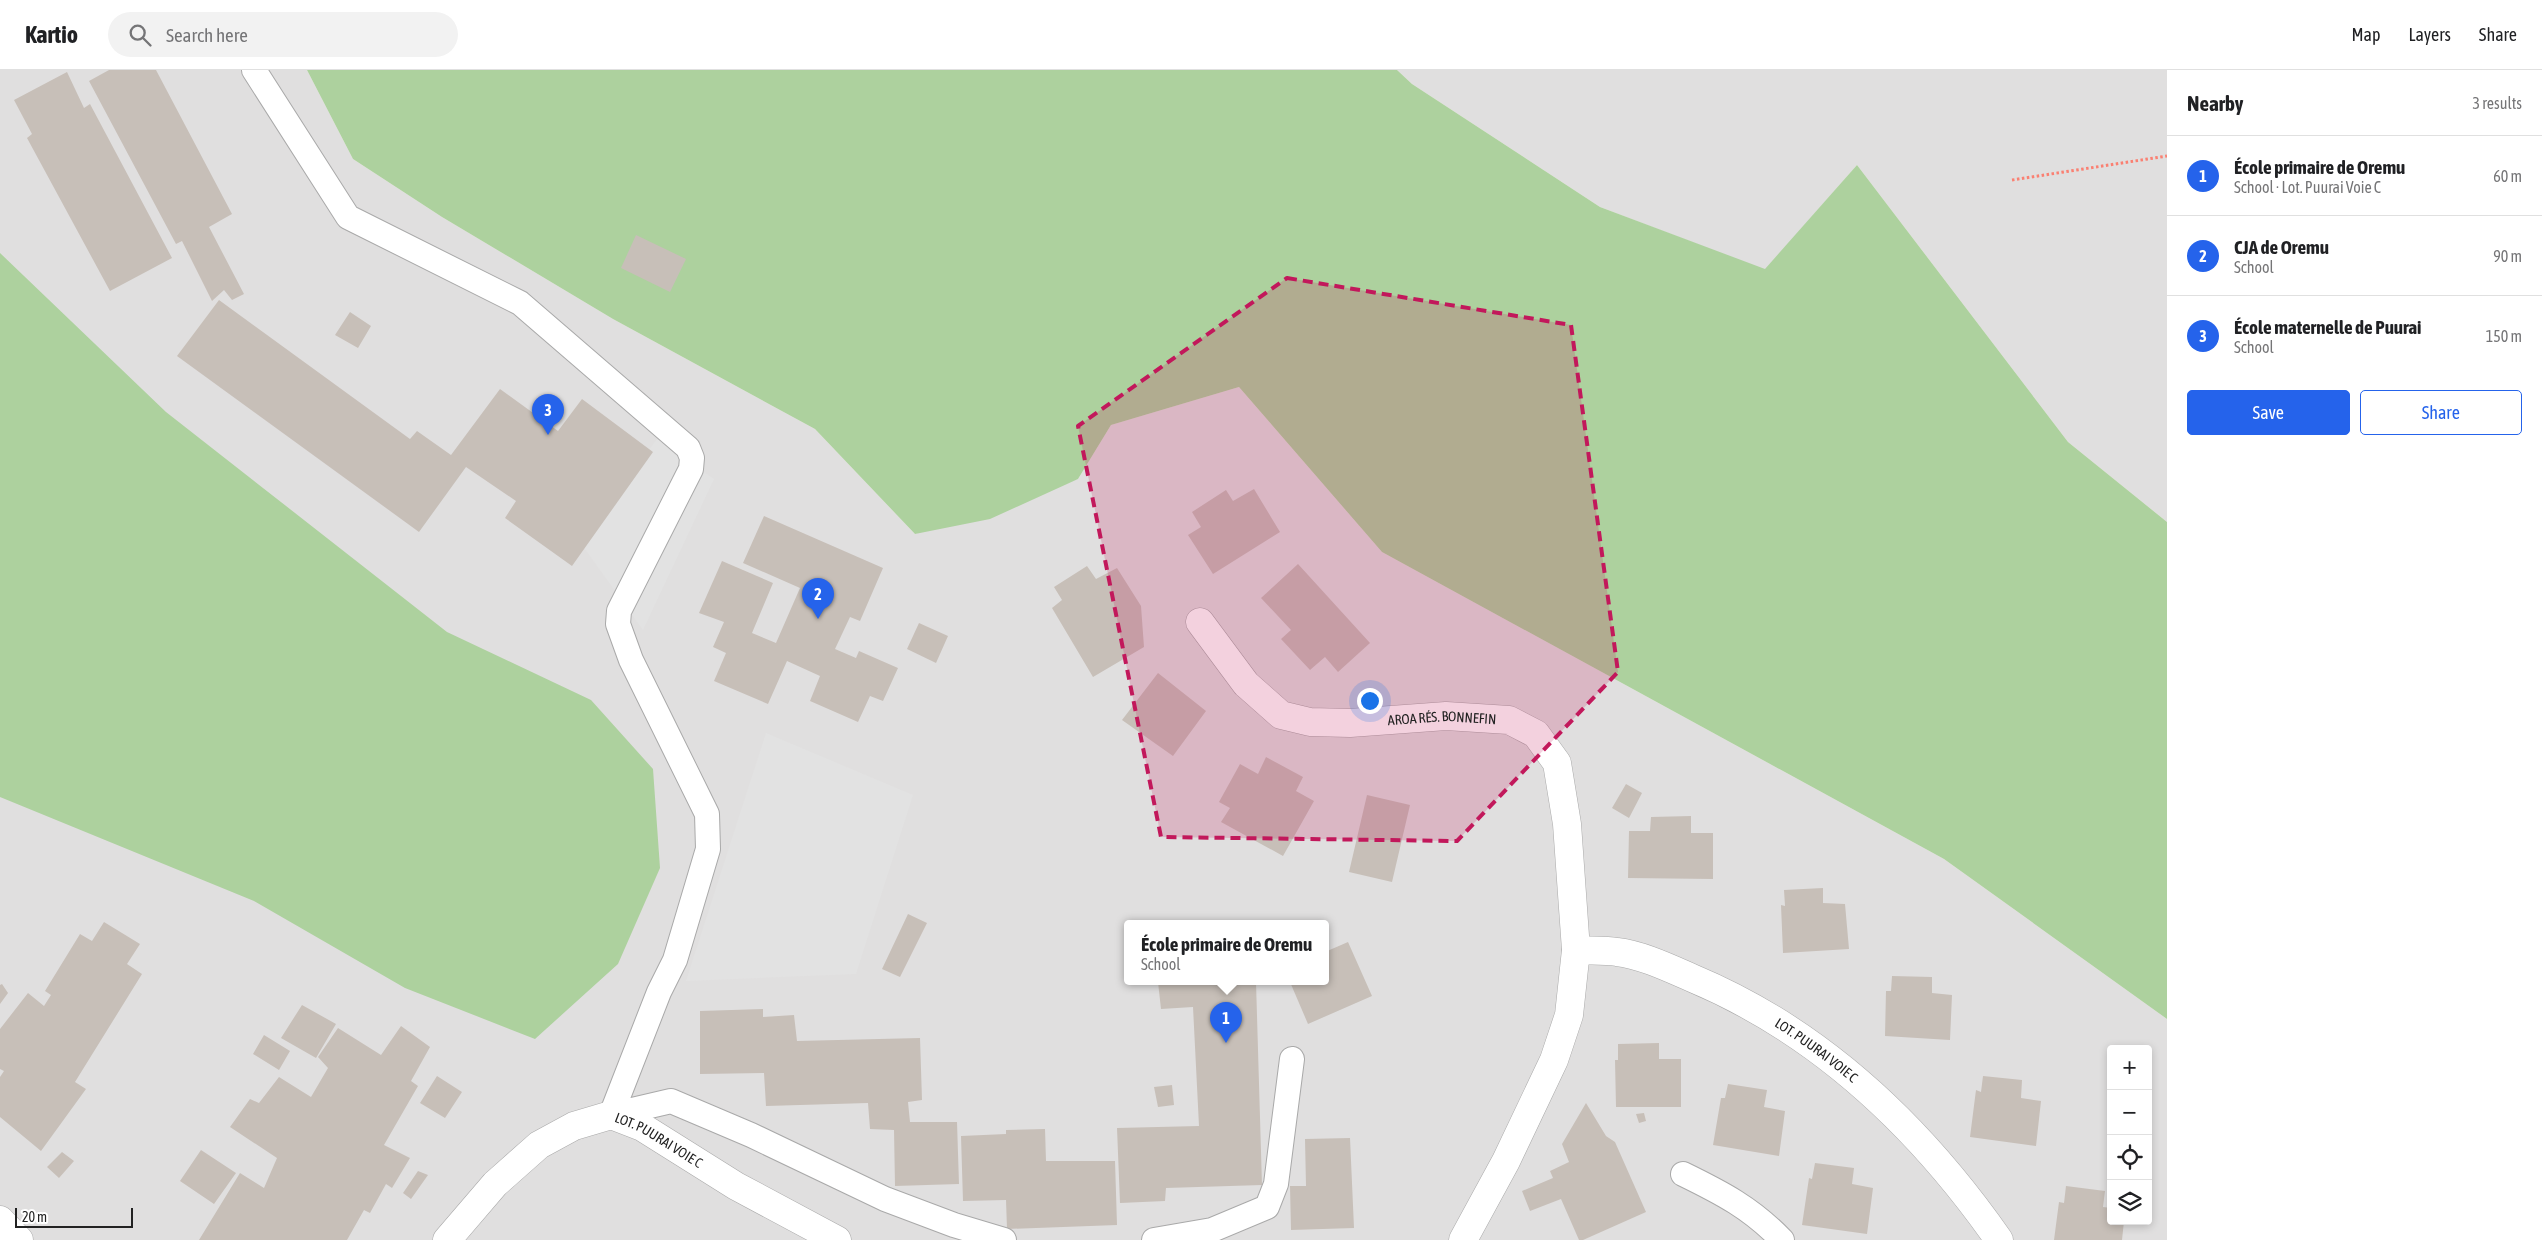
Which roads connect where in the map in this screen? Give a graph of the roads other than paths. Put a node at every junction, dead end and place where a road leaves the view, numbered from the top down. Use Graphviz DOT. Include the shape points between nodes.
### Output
graph roads {
  1 [pos="254,70"];
  2 [pos="1200,622"];
  3 [pos="1576,950"];
  4 [pos="1292,1059"];
  5 [pos="611,1115"];
  6 [pos="1683,1174"];
  7 [pos="0,1220"];
  8 [pos="20,1240"];
  9 [pos="447,1240"];
  10 [pos="838,1240"];
  11 [pos="1004,1240"];
  12 [pos="1154,1240"];
  13 [pos="1463,1240"];
  14 [pos="1782,1240"];
  15 [pos="1999,1240"];
  1 -- 5 [label="lane" via="348,217 520,303 688,448 692,458 691,469 619,611 618,624 631,660 707,814 708,849 675,960 659,992"];
  2 -- 3 [label="street, AROA RÉS. BONNEFIN" via="1246,684 1281,714 1310,722 1350,723 1446,716 1509,720 1536,734 1558,764 1567,824"];
  3 -- 13 [label="street" via="1569,1015 1554,1060 1506,1162"];
  3 -- 15 [label="street, LOT. PUURAI VOIE C" via="1619,952 1674,970 1723,990 1802,1036 1881,1100 1922,1141 1954,1178"];
  4 -- 12 [label="lane" via="1276,1184 1267,1206 1212,1230"];
  5 -- 9 [label="street, LOT. PUURAI VOIE C" via="574,1126 538,1145 495,1184"];
  5 -- 10 [label="street, LOT. PUURAI VOIE C" via="642,1127 736,1186"];
  5 -- 11 [label="lane" via="671,1102 751,1135 885,1199"];
  6 -- 14 [label="lane" via="1735,1199"];
  7 -- 8 [label="street"];
}
